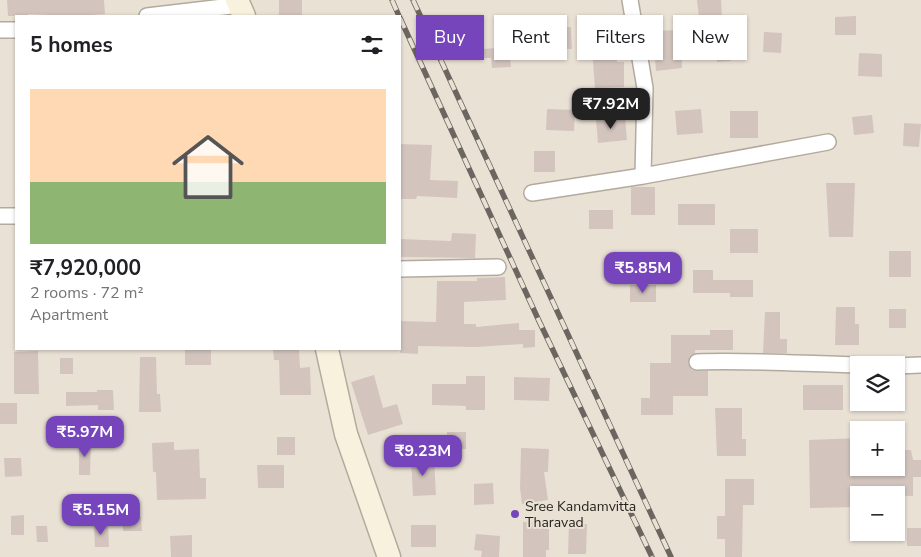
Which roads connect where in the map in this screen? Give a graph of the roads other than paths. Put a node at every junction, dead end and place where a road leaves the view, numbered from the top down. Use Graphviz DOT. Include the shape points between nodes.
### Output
graph roads {
  1 [pos="630,0"];
  2 [pos="232,8"];
  3 [pos="158,15"];
  4 [pos="0,30"];
  5 [pos="15,30"];
  6 [pos="828,142"];
  7 [pos="644,176"];
  8 [pos="532,193"];
  9 [pos="0,216"];
  10 [pos="15,216"];
  11 [pos="498,267"];
  12 [pos="401,268"];
  13 [pos="327,350"];
  14 [pos="697,362"];
  15 [pos="921,364"];
  16 [pos="905,365"];
  17 [pos="850,366"];
  18 [pos="388,557"];
  1 -- 7 [label="street" via="645,88"];
  2 -- 3 [label="street"];
  4 -- 5 [label="street"];
  6 -- 7 [label="street"];
  7 -- 8 [label="street"];
  9 -- 10 [label="street"];
  11 -- 12 [label="street"];
  13 -- 18 [label="main road" via="346,434"];
  14 -- 17 [label="street" via="748,360"];
  15 -- 16 [label="street"];
}
